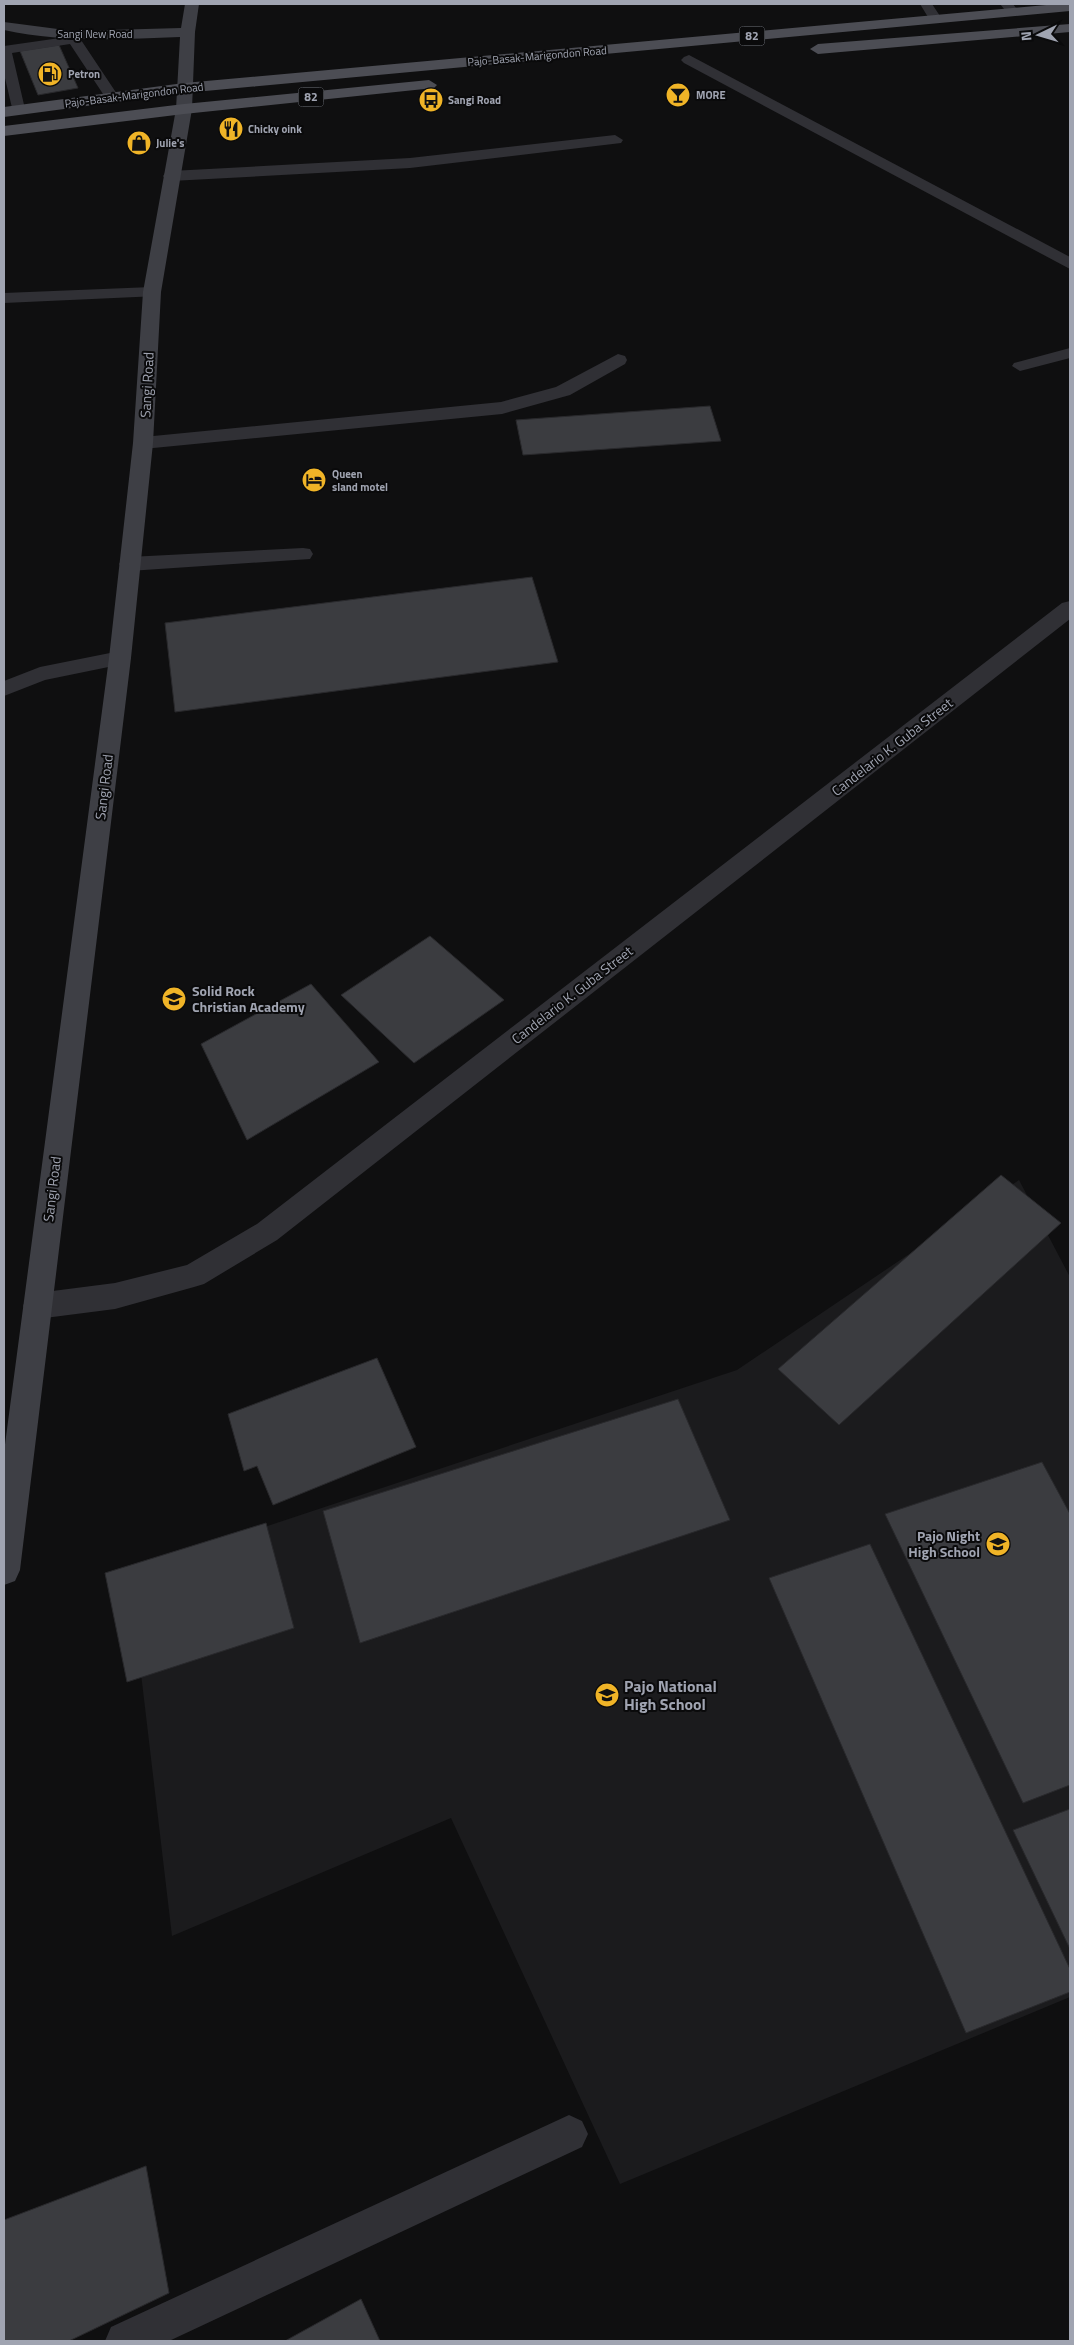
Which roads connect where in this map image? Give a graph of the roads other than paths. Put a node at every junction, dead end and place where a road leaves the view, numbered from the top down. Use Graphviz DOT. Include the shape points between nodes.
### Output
graph roads {
  1 [pos="192,4"];
  2 [pos="926,4"];
  3 [pos="1070,7"];
  4 [pos="1010,8"];
  5 [pos="936,19"];
  6 [pos="4,26"];
  7 [pos="1070,28"];
  8 [pos="24,31"];
  9 [pos="188,32"];
  10 [pos="72,38"];
  11 [pos="5,50"];
  12 [pos="806,50"];
  13 [pos="718,58"];
  14 [pos="688,60"];
  15 [pos="669,62"];
  16 [pos="447,83"];
  17 [pos="112,97"];
  18 [pos="184,99"];
  19 [pos="11,110"];
  20 [pos="4,131"];
  21 [pos="615,140"];
  22 [pos="170,176"];
  23 [pos="1070,264"];
  24 [pos="152,292"];
  25 [pos="4,298"];
  26 [pos="1070,353"];
  27 [pos="618,360"];
  28 [pos="1020,366"];
  29 [pos="143,443"];
  30 [pos="304,554"];
  31 [pos="129,564"];
  32 [pos="1070,608"];
  33 [pos="120,658"];
  34 [pos="4,689"];
  35 [pos="37,1306"];
  36 [pos="5,1539"];
  37 [pos="4,1570"];
  38 [pos="569,2134"];
  39 [pos="125,2341"];
  1 -- 9 [label="street, Sangi Road"];
  2 -- 5 [label="lane"];
  3 -- 4 [label="main road, Pajo-Basak-Marigondon Road / 82"];
  4 -- 5 [label="main road, Pajo-Basak-Marigondon Road / 82"];
  5 -- 18 [label="main road, Pajo-Basak-Marigondon Road / 82"];
  6 -- 8 [label="street, Sangi New Road"];
  7 -- 12 [label="main road"];
  8 -- 10 [label="street, Sangi New Road"];
  8 -- 11 [label="lane"];
  9 -- 10 [label="street, Sangi New Road"];
  9 -- 18 [label="street, Sangi Road"];
  10 -- 11 [label="lane"];
  10 -- 17 [label="lane"];
  11 -- 19 [label="lane"];
  13 -- 14 [label="main road"];
  14 -- 15 [label="main road"];
  14 -- 23 [label="street"];
  16 -- 18 [label="main road, Pajo-Basak-Marigondon Road / 82"];
  17 -- 18 [label="main road, Pajo-Basak-Marigondon Road / 82"];
  17 -- 19 [label="main road, Pajo-Basak-Marigondon Road / 82"];
  18 -- 20 [label="main road, Pajo-Basak-Marigondon Road / 82"];
  18 -- 22 [label="street, Sangi Road"];
  21 -- 22 [label="street" via="410,163"];
  22 -- 24 [label="street, Sangi Road"];
  24 -- 25 [label="street"];
  24 -- 29 [label="street, Sangi Road"];
  26 -- 28 [label="lane"];
  27 -- 29 [label="street" via="563,392 502,408"];
  29 -- 31 [label="street, Sangi Road"];
  30 -- 31 [label="street"];
  31 -- 33 [label="street, Sangi Road"];
  32 -- 35 [label="street, Candelario K. Guba Street" via="267,1232 194,1275 115,1296"];
  33 -- 34 [label="street" via="40,674"];
  33 -- 35 [label="street, Sangi Road"];
  35 -- 36 [label="street, Sangi Road"];
  36 -- 37 [label="street, Sangi Road"];
  38 -- 39 [label="street"];
}
